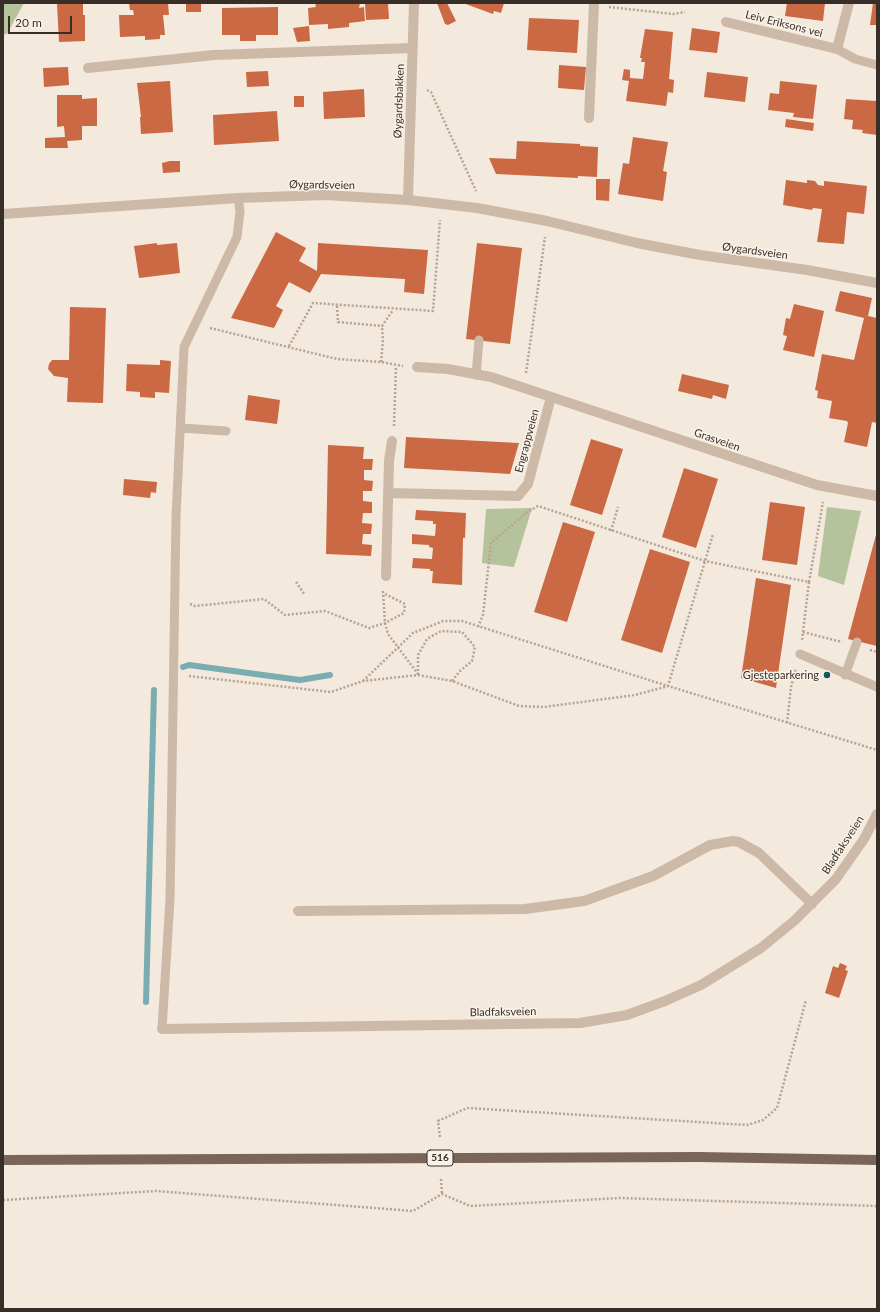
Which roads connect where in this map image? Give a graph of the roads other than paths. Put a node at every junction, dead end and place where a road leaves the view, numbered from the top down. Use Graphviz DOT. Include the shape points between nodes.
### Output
graph roads {
  1 [pos="414,3"];
  2 [pos="849,3"];
  3 [pos="595,4"];
  4 [pos="726,22"];
  5 [pos="412,48"];
  6 [pos="837,49"];
  7 [pos="877,66"];
  8 [pos="88,68"];
  9 [pos="589,118"];
  10 [pos="238,198"];
  11 [pos="408,200"];
  12 [pos="3,214"];
  13 [pos="877,283"];
  14 [pos="479,340"];
  15 [pos="417,367"];
  16 [pos="476,375"];
  17 [pos="551,397"];
  18 [pos="181,428"];
  19 [pos="226,431"];
  20 [pos="393,436"];
  21 [pos="389,493"];
  22 [pos="877,496"];
  23 [pos="386,576"];
  24 [pos="857,642"];
  25 [pos="800,654"];
  26 [pos="845,675"];
  27 [pos="877,687"];
  28 [pos="877,814"];
  29 [pos="812,904"];
  30 [pos="298,911"];
  31 [pos="162,1029"];
  32 [pos="3,1160"];
  33 [pos="877,1160"];
  1 -- 5 [label="street, Øygardsbakken"];
  2 -- 6 [label="street"];
  3 -- 9 [label="street"];
  4 -- 6 [label="street, Leiv Eriksons vei"];
  5 -- 8 [label="street" via="214,55"];
  5 -- 11 [label="street, Øygardsbakken"];
  6 -- 7 [label="lane, Leiv Eriksons vei" via="855,59"];
  10 -- 11 [label="street, Øygardsveien" via="325,196"];
  10 -- 12 [label="street, Øygardsveien"];
  10 -- 18 [label="lane" via="240,211 237,237 184,347"];
  11 -- 13 [label="street, Øygardsveien" via="492,210 700,255"];
  14 -- 16 [label="lane"];
  15 -- 16 [label="street, Engrappveien" via="448,369"];
  16 -- 17 [label="street, Engrappveien" via="491,377"];
  17 -- 21 [label="street, Engrappveien" via="528,484 518,496"];
  17 -- 22 [label="street, Grasveien" via="817,485"];
  18 -- 19 [label="lane"];
  18 -- 31 [label="lane" via="176,517 170,899"];
  20 -- 21 [label="street" via="389,462"];
  21 -- 23 [label="street"];
  24 -- 26 [label="lane"];
  25 -- 26 [label="lane"];
  26 -- 27 [label="lane"];
  28 -- 29 [label="street, Bladfaksveien" via="864,839 836,879"];
  29 -- 30 [label="street" via="759,853 733,841 710,845 654,876 584,901 525,909"];
  29 -- 31 [label="street, Bladfaksveien" via="761,948 701,985 647,1008 604,1020 566,1023"];
  32 -- 33 [label="main road, 516" via="699,1157"];
}
